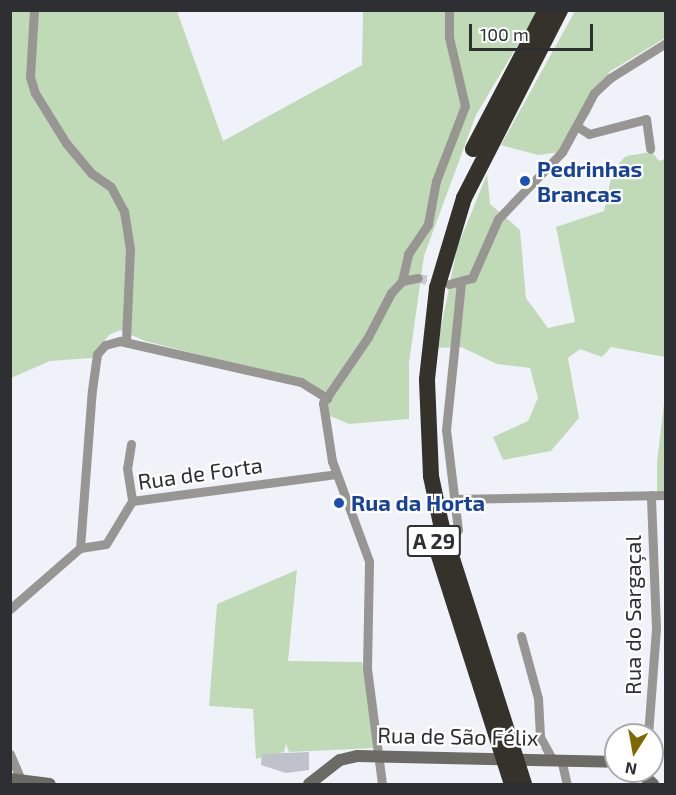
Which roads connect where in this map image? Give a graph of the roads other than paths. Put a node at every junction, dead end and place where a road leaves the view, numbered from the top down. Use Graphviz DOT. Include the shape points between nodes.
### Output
graph roads {
  1 [pos="34,10"];
  2 [pos="449,10"];
  3 [pos="546,10"];
  4 [pos="560,10"];
  5 [pos="666,43"];
  6 [pos="578,127"];
  7 [pos="651,149"];
  8 [pos="418,278"];
  9 [pos="402,281"];
  10 [pos="462,282"];
  11 [pos="449,284"];
  12 [pos="126,342"];
  13 [pos="327,398"];
  14 [pos="131,444"];
  15 [pos="336,474"];
  16 [pos="651,495"];
  17 [pos="666,495"];
  18 [pos="453,499"];
  19 [pos="132,501"];
  20 [pos="458,530"];
  21 [pos="80,548"];
  22 [pos="10,609"];
  23 [pos="521,636"];
  24 [pos="649,723"];
  25 [pos="10,754"];
  26 [pos="381,756"];
  27 [pos="551,759"];
  28 [pos="604,761"];
  29 [pos="18,782"];
  30 [pos="50,784"];
  31 [pos="309,784"];
  32 [pos="382,784"];
  33 [pos="512,784"];
  34 [pos="524,784"];
  35 [pos="567,784"];
  1 -- 12 [label="street" via="30,76 35,93 66,143 91,173 111,187 124,211 130,249"];
  2 -- 9 [label="street" via="449,38 465,106 436,181 428,224 408,254"];
  3 -- 33 [label="highway, A 29" via="453,196 425,296 416,377 421,476 430,523"];
  4 -- 34 [label="highway, A 29" via="464,198 437,288 427,379 431,476 441,524"];
  5 -- 6 [label="street" via="610,78 594,93"];
  6 -- 7 [label="street" via="590,134 646,119"];
  6 -- 10 [label="street" via="562,152 498,219 483,260 472,278"];
  8 -- 9 [label="street"];
  9 -- 13 [label="street"];
  10 -- 11 [label="street"];
  10 -- 18 [label="street" via="446,430"];
  12 -- 13 [label="street" via="301,382"];
  12 -- 21 [label="street" via="105,345 97,354"];
  13 -- 15 [label="street" via="324,428"];
  14 -- 19 [label="street" via="126,468"];
  15 -- 19 [label="street, Rua de Forta"];
  15 -- 26 [label="street" via="369,561 367,668"];
  16 -- 17 [label="street"];
  16 -- 18 [label="street"];
  16 -- 24 [label="street, Rua do Sargaçal" via="656,647"];
  18 -- 20 [label="street"];
  19 -- 21 [label="street, Rua de Forta" via="106,544"];
  21 -- 22 [label="street, Rua de Forta"];
  23 -- 27 [label="street" via="538,698 540,737"];
  25 -- 29 [label="street"];
  26 -- 27 [label="main road, Rua de São Félix"];
  26 -- 31 [label="main road, Rua de São Félix" via="340,760"];
  26 -- 32 [label="street"];
  27 -- 28 [label="main road, Rua de São Félix"];
  27 -- 35 [label="street"];
  29 -- 30 [label="main road"];
}
